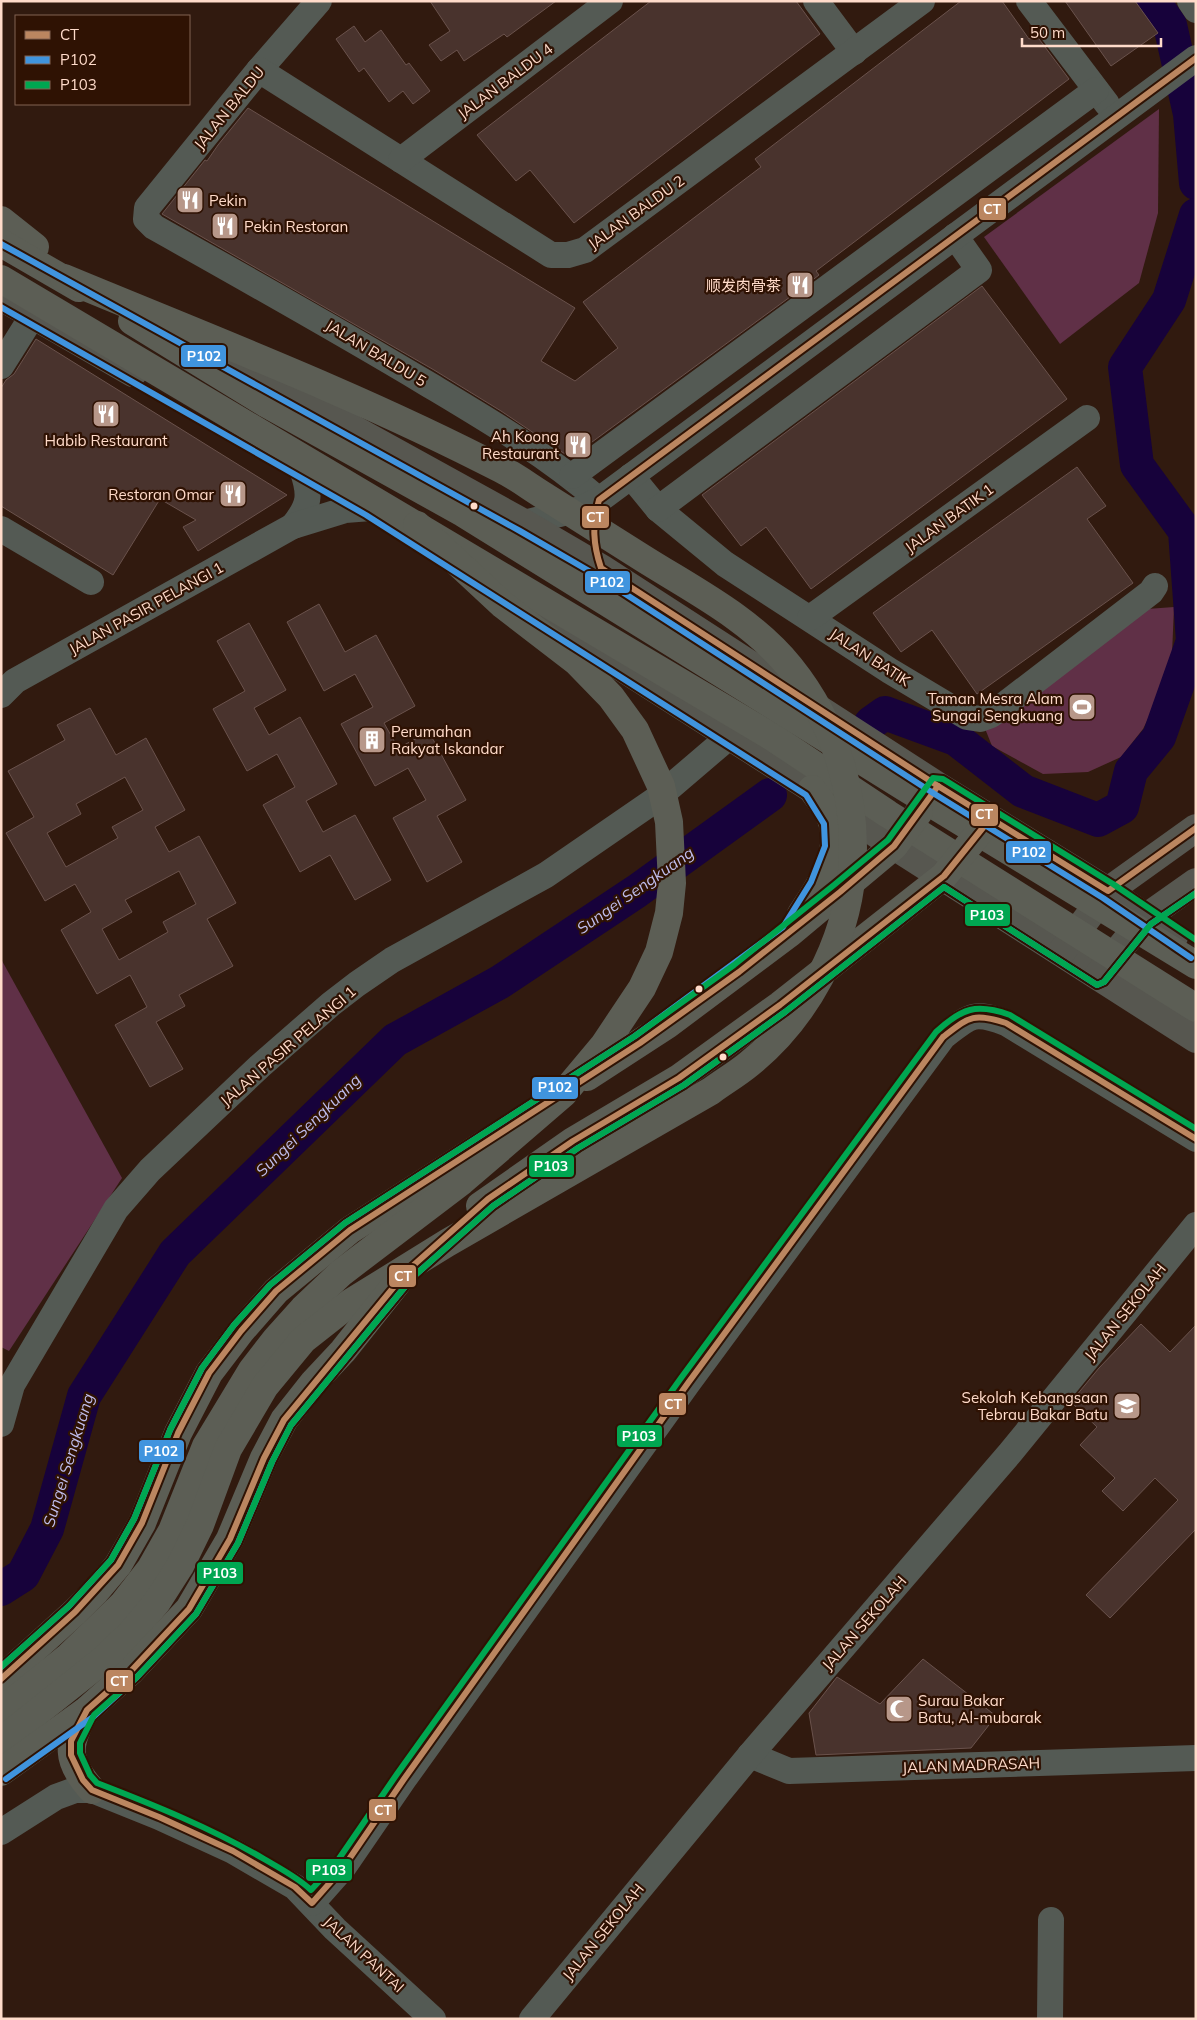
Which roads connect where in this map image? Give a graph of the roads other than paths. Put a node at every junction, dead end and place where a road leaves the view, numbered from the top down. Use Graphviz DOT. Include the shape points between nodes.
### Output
graph roads {
  1 [pos="319,1"];
  2 [pos="610,1"];
  3 [pos="816,1"];
  4 [pos="922,1"];
  5 [pos="1030,1"];
  6 [pos="1190,1"];
  7 [pos="1196,10"];
  8 [pos="854,52"];
  9 [pos="1196,58"];
  10 [pos="259,70"];
  11 [pos="1096,90"];
  12 [pos="1126,110"];
  13 [pos="401,160"];
  14 [pos="146,218"];
  15 [pos="1,220"];
  16 [pos="1,234"];
  17 [pos="955,236"];
  18 [pos="1,243"];
  19 [pos="61,272"];
  20 [pos="1,280"];
  21 [pos="837,281"];
  22 [pos="1,297"];
  23 [pos="858,308"];
  24 [pos="33,315"];
  25 [pos="1,366"];
  26 [pos="1087,418"];
  27 [pos="302,469"];
  28 [pos="572,476"];
  29 [pos="631,476"];
  30 [pos="599,500"];
  31 [pos="371,508"];
  32 [pos="658,509"];
  33 [pos="524,523"];
  34 [pos="417,525"];
  35 [pos="293,526"];
  36 [pos="1,529"];
  37 [pos="601,568"];
  38 [pos="90,582"];
  39 [pos="1155,586"];
  40 [pos="810,618"];
  41 [pos="1,695"];
  42 [pos="740,743"];
  43 [pos="938,786"];
  44 [pos="812,789"];
  45 [pos="990,819"];
  46 [pos="1196,828"];
  47 [pos="894,846"];
  48 [pos="1070,868"];
  49 [pos="944,876"];
  50 [pos="1196,882"];
  51 [pos="1108,892"];
  52 [pos="1145,918"];
  53 [pos="790,933"];
  54 [pos="1196,951"];
  55 [pos="1061,952"];
  56 [pos="1196,965"];
  57 [pos="1097,976"];
  58 [pos="1196,1008"];
  59 [pos="1196,1039"];
  60 [pos="1196,1139"];
  61 [pos="1196,1225"];
  62 [pos="276,1291"];
  63 [pos="342,1351"];
  64 [pos="259,1378"];
  65 [pos="1,1424"];
  66 [pos="1,1679"];
  67 [pos="87,1710"];
  68 [pos="1,1711"];
  69 [pos="1,1741"];
  70 [pos="750,1755"];
  71 [pos="1196,1758"];
  72 [pos="1,1772"];
  73 [pos="92,1790"];
  74 [pos="1,1832"];
  75 [pos="312,1903"];
  76 [pos="1051,1920"];
  77 [pos="434,2019"];
  78 [pos="532,2019"];
  79 [pos="1050,2019"];
  1 -- 10 [label="street, JALAN BALDU"];
  2 -- 13 [label="street, JALAN BALDU 4"];
  3 -- 8 [label="street"];
  4 -- 8 [label="street, JALAN BALDU 2"];
  5 -- 11 [label="street"];
  6 -- 7 [label="street"];
  8 -- 13 [label="street, JALAN BALDU 2" via="585,250 568,255 551,255"];
  9 -- 12 [label="street"];
  10 -- 13 [label="street, JALAN BALDU 2"];
  10 -- 14 [label="street, JALAN BALDU" via="147,208"];
  11 -- 12 [label="street"];
  11 -- 21 [label="street"];
  12 -- 17 [label="street"];
  14 -- 28 [label="street, JALAN BALDU 5" via="154,227 344,334 500,428"];
  15 -- 19 [label="highway"];
  16 -- 19 [label="main road"];
  17 -- 23 [label="street"];
  17 -- 32 [label="street" via="979,270"];
  18 -- 19 [label="highway"];
  19 -- 33 [label="main road"];
  19 -- 56 [label="highway" via="267,404 462,513"];
  19 -- 64 [label="highway" via="326,386 504,470 721,606 761,636 790,667 834,743 849,796 853,859 844,920 812,990 784,1030 749,1064 711,1091 455,1238 350,1303"];
  20 -- 34 [label="highway"];
  21 -- 23 [label="street"];
  21 -- 28 [label="street"];
  22 -- 24 [label="main road"];
  23 -- 29 [label="street"];
  24 -- 25 [label="street"];
  24 -- 27 [label="main road"];
  26 -- 40 [label="street, JALAN BATIK 1"];
  27 -- 31 [label="main road"];
  27 -- 35 [label="street, JALAN PASIR PELANGI 1" via="307,484 307,503 304,513"];
  28 -- 30 [label="street, JALAN BALDU 5"];
  29 -- 30 [label="street"];
  29 -- 32 [label="street, JALAN BATIK"];
  30 -- 33 [label="street" via="580,509"];
  30 -- 37 [label="street" via="592,536"];
  31 -- 35 [label="street, JALAN PASIR PELANGI 1" via="345,510"];
  31 -- 42 [label="main road"];
  32 -- 40 [label="street, JALAN BATIK" via="725,564"];
  33 -- 37 [label="main road"];
  34 -- 58 [label="highway" via="774,738 888,814"];
  34 -- 64 [label="highway" via="503,605 577,662 611,697 635,730 661,786 669,822 672,883 668,913 658,952 642,988 604,1045 563,1094 462,1181 341,1273 303,1309"];
  35 -- 41 [label="street, JALAN PASIR PELANGI 1" via="15,681"];
  36 -- 38 [label="street"];
  37 -- 43 [label="main road"];
  39 -- 40 [label="street, JALAN BATIK" via="991,715 980,719 967,717 941,702"];
  42 -- 44 [label="main road"];
  42 -- 65 [label="street, JALAN PASIR PELANGI 1" via="546,875 407,952 357,984 260,1066 150,1170 116,1209 12,1385"];
  43 -- 45 [label="main road"];
  43 -- 47 [label="highway"];
  44 -- 47 [label="main road"];
  44 -- 53 [label="highway" via="832,822 834,847 819,886"];
  45 -- 48 [label="main road"];
  45 -- 49 [label="highway"];
  46 -- 48 [label="main road" via="1116,864 1092,870"];
  46 -- 51 [label="main road"];
  47 -- 49 [label="main road"];
  47 -- 53 [label="highway"];
  48 -- 51 [label="main road"];
  49 -- 55 [label="main road"];
  49 -- 63 [label="highway" via="780,1005 679,1078 574,1141 488,1198 407,1271"];
  50 -- 52 [label="main road"];
  51 -- 52 [label="main road"];
  51 -- 55 [label="main road"];
  52 -- 54 [label="main road"];
  52 -- 57 [label="main road"];
  53 -- 62 [label="highway" via="640,1043 350,1230"];
  55 -- 57 [label="main road"];
  57 -- 59 [label="main road"];
  60 -- 75 [label="street" via="1006,1023 985,1015 967,1018 943,1037 688,1383 342,1868"];
  61 -- 70 [label="street, JALAN SEKOLAH" via="1010,1453"];
  62 -- 63 [label="highway" via="305,1285 320,1288 333,1297 347,1323"];
  62 -- 66 [label="highway" via="209,1373 178,1433 142,1523 118,1565 75,1612"];
  63 -- 67 [label="highway" via="284,1420 264,1458 230,1540 190,1609 131,1671"];
  64 -- 68 [label="highway" via="206,1446 172,1531 151,1568 109,1618 67,1658"];
  64 -- 69 [label="highway" via="200,1525 180,1566 157,1602 103,1660"];
  67 -- 72 [label="highway"];
  67 -- 73 [label="highway" via="71,1741 71,1755 83,1780"];
  70 -- 71 [label="street, JALAN MADRASAH" via="790,1771"];
  70 -- 78 [label="street, JALAN SEKOLAH"];
  73 -- 74 [label="street, JALAN PANTAI" via="76,1790 56,1797"];
  73 -- 75 [label="street, JALAN PANTAI" via="233,1851 295,1886"];
  75 -- 77 [label="street, JALAN PANTAI" via="330,1924"];
  76 -- 79 [label="street"];
}
